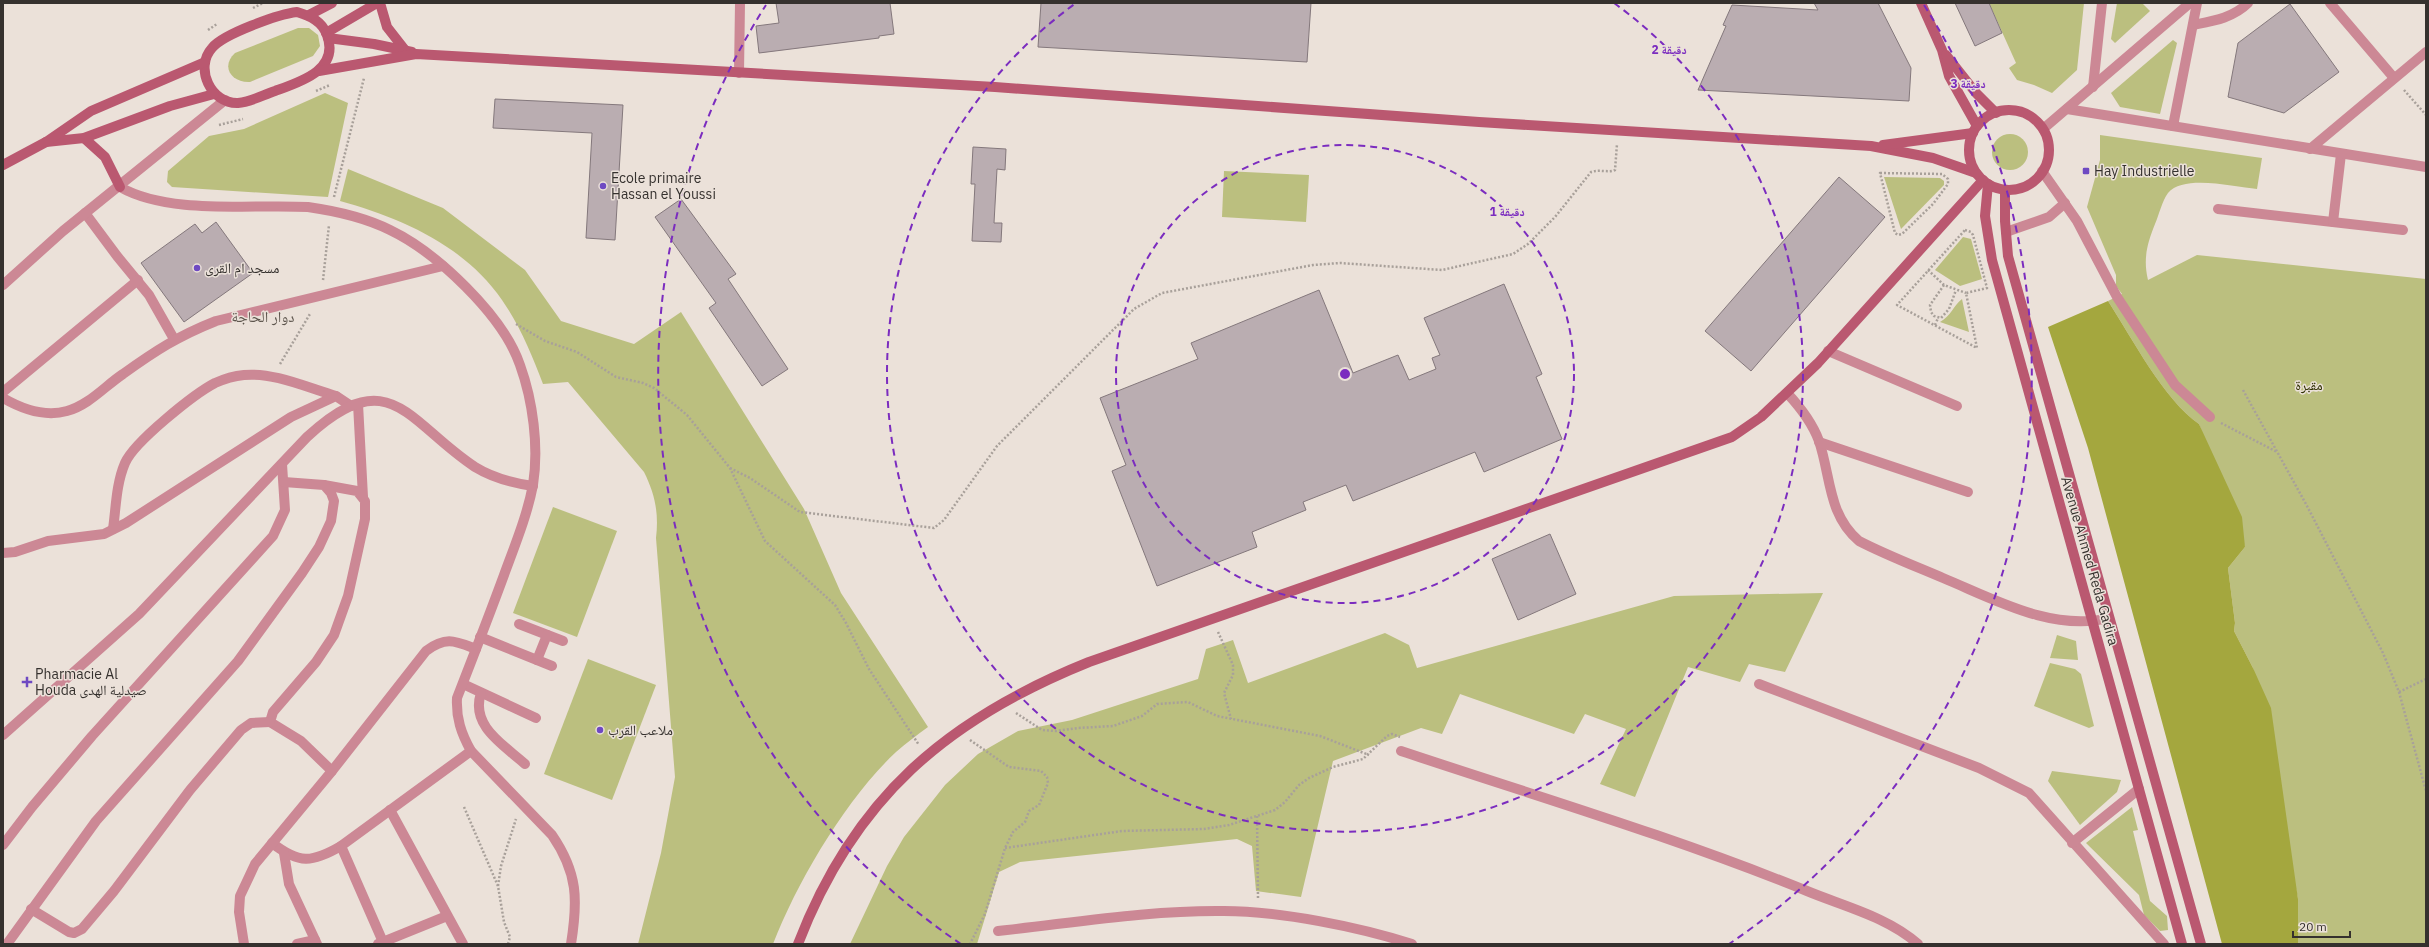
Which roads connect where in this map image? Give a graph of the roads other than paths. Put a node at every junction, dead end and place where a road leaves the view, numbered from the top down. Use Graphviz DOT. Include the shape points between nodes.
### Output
graph roads {
  1 [pos="332,3"];
  2 [pos="378,3"];
  3 [pos="740,3"];
  4 [pos="1921,3"];
  5 [pos="2102,3"];
  6 [pos="2190,3"];
  7 [pos="2197,3"];
  8 [pos="2248,3"];
  9 [pos="2330,3"];
  10 [pos="309,15"];
  11 [pos="2193,25"];
  12 [pos="327,36"];
  13 [pos="404,50"];
  14 [pos="1942,50"];
  15 [pos="2426,52"];
  16 [pos="416,54"];
  17 [pos="205,62"];
  18 [pos="319,70"];
  19 [pos="739,73"];
  20 [pos="2394,78"];
  21 [pos="2093,87"];
  22 [pos="214,94"];
  23 [pos="225,100"];
  24 [pos="2067,109"];
  25 [pos="1996,113"];
  26 [pos="2173,126"];
  27 [pos="2043,129"];
  28 [pos="1975,130"];
  29 [pos="84,138"];
  30 [pos="46,142"];
  31 [pos="1871,146"];
  32 [pos="2310,148"];
  33 [pos="2341,154"];
  34 [pos="3,165"];
  35 [pos="2426,167"];
  36 [pos="2042,171"];
  37 [pos="1982,179"];
  38 [pos="120,187"];
  39 [pos="2005,190"];
  40 [pos="2065,203"];
  41 [pos="2218,209"];
  42 [pos="85,213"];
  43 [pos="2333,222"];
  44 [pos="2403,230"];
  45 [pos="2006,232"];
  46 [pos="443,266"];
  47 [pos="138,280"];
  48 [pos="3,285"];
  49 [pos="174,339"];
  50 [pos="1828,351"];
  51 [pos="3,392"];
  52 [pos="1787,393"];
  53 [pos="336,396"];
  54 [pos="3,398"];
  55 [pos="354,405"];
  56 [pos="1958,406"];
  57 [pos="2210,418"];
  58 [pos="1819,442"];
  59 [pos="282,464"];
  60 [pos="284,482"];
  61 [pos="324,486"];
  62 [pos="533,486"];
  63 [pos="1968,492"];
  64 [pos="363,497"];
  65 [pos="113,529"];
  66 [pos="3,553"];
  67 [pos="2109,618"];
  68 [pos="2093,622"];
  69 [pos="519,624"];
  70 [pos="546,635"];
  71 [pos="480,638"];
  72 [pos="563,642"];
  73 [pos="476,649"];
  74 [pos="537,660"];
  75 [pos="552,666"];
  76 [pos="462,684"];
  77 [pos="1759,684"];
  78 [pos="481,693"];
  79 [pos="536,718"];
  80 [pos="270,722"];
  81 [pos="3,735"];
  82 [pos="471,751"];
  83 [pos="1401,751"];
  84 [pos="525,764"];
  85 [pos="332,771"];
  86 [pos="2139,789"];
  87 [pos="390,810"];
  88 [pos="4,842"];
  89 [pos="272,843"];
  90 [pos="2072,843"];
  91 [pos="341,846"];
  92 [pos="284,853"];
  93 [pos="31,908"];
  94 [pos="448,916"];
  95 [pos="998,931"];
  96 [pos="316,942"];
  97 [pos="380,943"];
  98 [pos="7,944"];
  99 [pos="244,944"];
  100 [pos="297,944"];
  101 [pos="462,944"];
  102 [pos="571,944"];
  103 [pos="798,944"];
  104 [pos="1412,944"];
  105 [pos="1918,944"];
  106 [pos="2164,944"];
  107 [pos="2182,944"];
  108 [pos="2201,944"];
  1 -- 10 [label="street"];
  2 -- 12 [label="street"];
  2 -- 13 [label="street" via="387,27"];
  3 -- 19 [label="street"];
  4 -- 14 [label="street"];
  5 -- 21 [label="street"];
  6 -- 21 [label="street"];
  7 -- 11 [label="street"];
  8 -- 11 [label="street" via="2236,13 2224,18"];
  9 -- 20 [label="street"];
  10 -- 12 [label="street" via="319,22"];
  10 -- 17 [label="street" via="285,13 223,38 211,48"];
  11 -- 26 [label="street"];
  12 -- 13 [label="street"];
  12 -- 18 [label="street" via="329,57"];
  13 -- 16 [label="street"];
  14 -- 25 [label="street" via="1976,93"];
  14 -- 28 [label="street" via="1949,76"];
  15 -- 20 [label="street"];
  16 -- 18 [label="street"];
  16 -- 19 [label="street"];
  17 -- 22 [label="street" via="205,79"];
  17 -- 30 [label="street" via="91,111"];
  18 -- 23 [label="street" via="307,79 247,102"];
  19 -- 31 [label="street" via="995,87"];
  20 -- 32 [label="street"];
  21 -- 24 [label="street"];
  22 -- 23 [label="street"];
  22 -- 29 [label="street" via="170,106"];
  23 -- 38 [label="street"];
  24 -- 26 [label="street"];
  24 -- 27 [label="street"];
  25 -- 27 [label="street" via="2005,110 2022,112 2034,119"];
  25 -- 28 [label="street" via="1986,118"];
  26 -- 32 [label="street"];
  27 -- 36 [label="street" via="2048,146 2046,163"];
  28 -- 31 [label="street"];
  28 -- 37 [label="street" via="1969,149 1972,166"];
  29 -- 30 [label="street"];
  29 -- 38 [label="street" via="105,157"];
  30 -- 34 [label="street"];
  31 -- 37 [label="street" via="1933,158"];
  32 -- 33 [label="street"];
  33 -- 35 [label="street"];
  33 -- 43 [label="street"];
  36 -- 39 [label="street" via="2036,179 2022,188"];
  36 -- 40 [label="street"];
  37 -- 39 [label="street"];
  37 -- 50 [label="street"];
  37 -- 68 [label="street, Avenue Ahmed Reda Gadira" via="1992,260"];
  38 -- 42 [label="street"];
  38 -- 46 [label="street" via="144,198 170,204 286,206 331,210 389,229"];
  39 -- 45 [label="street, Avenue Ahmed Reda Gadira"];
  40 -- 45 [label="street" via="2049,217"];
  40 -- 57 [label="street" via="2116,297 2175,385"];
  41 -- 43 [label="street"];
  42 -- 47 [label="street" via="116,256"];
  42 -- 48 [label="street"];
  43 -- 44 [label="street"];
  45 -- 67 [label="street, Avenue Ahmed Reda Gadira" via="2008,256 2016,286"];
  46 -- 49 [label="street" via="216,321"];
  46 -- 62 [label="street" via="462,283 495,322 520,364 527,390 534,442"];
  47 -- 49 [label="street"];
  47 -- 51 [label="street"];
  49 -- 54 [label="street" via="122,374 84,404 68,411 53,414 31,410"];
  50 -- 52 [label="street"];
  50 -- 56 [label="street"];
  52 -- 58 [label="street" via="1805,414"];
  52 -- 103 [label="street" via="1749,427 1714,445 1082,665 1001,703 957,731 926,755 888,793 849,844 815,905"];
  53 -- 55 [label="street"];
  53 -- 65 [label="street" via="291,417"];
  53 -- 65 [label="street" via="262,376 227,378 214,384 153,430 134,448 125,462 121,476"];
  55 -- 59 [label="street" via="327,418"];
  55 -- 62 [label="street" via="375,401 393,403 408,411 475,467 496,478"];
  55 -- 64 [label="street"];
  58 -- 63 [label="street"];
  58 -- 68 [label="street" via="1838,515 1846,529 1859,541 2025,611 2060,620"];
  59 -- 60 [label="street"];
  59 -- 81 [label="street" via="139,614"];
  60 -- 61 [label="street"];
  60 -- 88 [label="street" via="285,510 273,536 92,736"];
  61 -- 64 [label="street" via="357,491"];
  61 -- 93 [label="street" via="334,501 331,521 320,547 238,661 96,821"];
  62 -- 71 [label="street" via="521,531"];
  64 -- 80 [label="street" via="366,506 365,518 343,613 325,650 272,712"];
  65 -- 66 [label="street" via="92,536 48,541 15,552"];
  67 -- 68 [label="street"];
  67 -- 108 [label="street, Avenue Ahmed Reda Gadira"];
  68 -- 86 [label="street, Avenue Ahmed Reda Gadira"];
  69 -- 70 [label="street"];
  70 -- 72 [label="street"];
  70 -- 74 [label="street"];
  71 -- 73 [label="street"];
  71 -- 74 [label="street"];
  73 -- 76 [label="street"];
  73 -- 85 [label="street" via="452,640 440,642 426,651"];
  74 -- 75 [label="street"];
  76 -- 78 [label="street"];
  76 -- 82 [label="street" via="458,698 458,718"];
  77 -- 90 [label="street" via="2005,780 2029,793"];
  78 -- 79 [label="street"];
  78 -- 84 [label="street" via="479,709 485,727"];
  80 -- 85 [label="street" via="301,741"];
  80 -- 93 [label="street" via="251,724 241,730 190,790 82,929 74,933 69,932"];
  82 -- 87 [label="street"];
  82 -- 102 [label="street" via="552,835 569,863 576,898"];
  83 -- 105 [label="street" via="1578,809 1782,881 1884,922"];
  85 -- 89 [label="street"];
  86 -- 90 [label="street"];
  86 -- 107 [label="street, Avenue Ahmed Reda Gadira"];
  87 -- 91 [label="street"];
  87 -- 94 [label="street"];
  89 -- 92 [label="street"];
  89 -- 99 [label="street" via="254,864 240,896 239,912"];
  90 -- 106 [label="street"];
  91 -- 92 [label="street" via="323,857 312,860"];
  91 -- 97 [label="street"];
  92 -- 96 [label="street" via="289,884"];
  93 -- 98 [label="street"];
  94 -- 97 [label="street"];
  94 -- 101 [label="street"];
  95 -- 104 [label="street" via="1164,913 1225,911 1258,913 1329,924"];
  96 -- 100 [label="street"];
}
